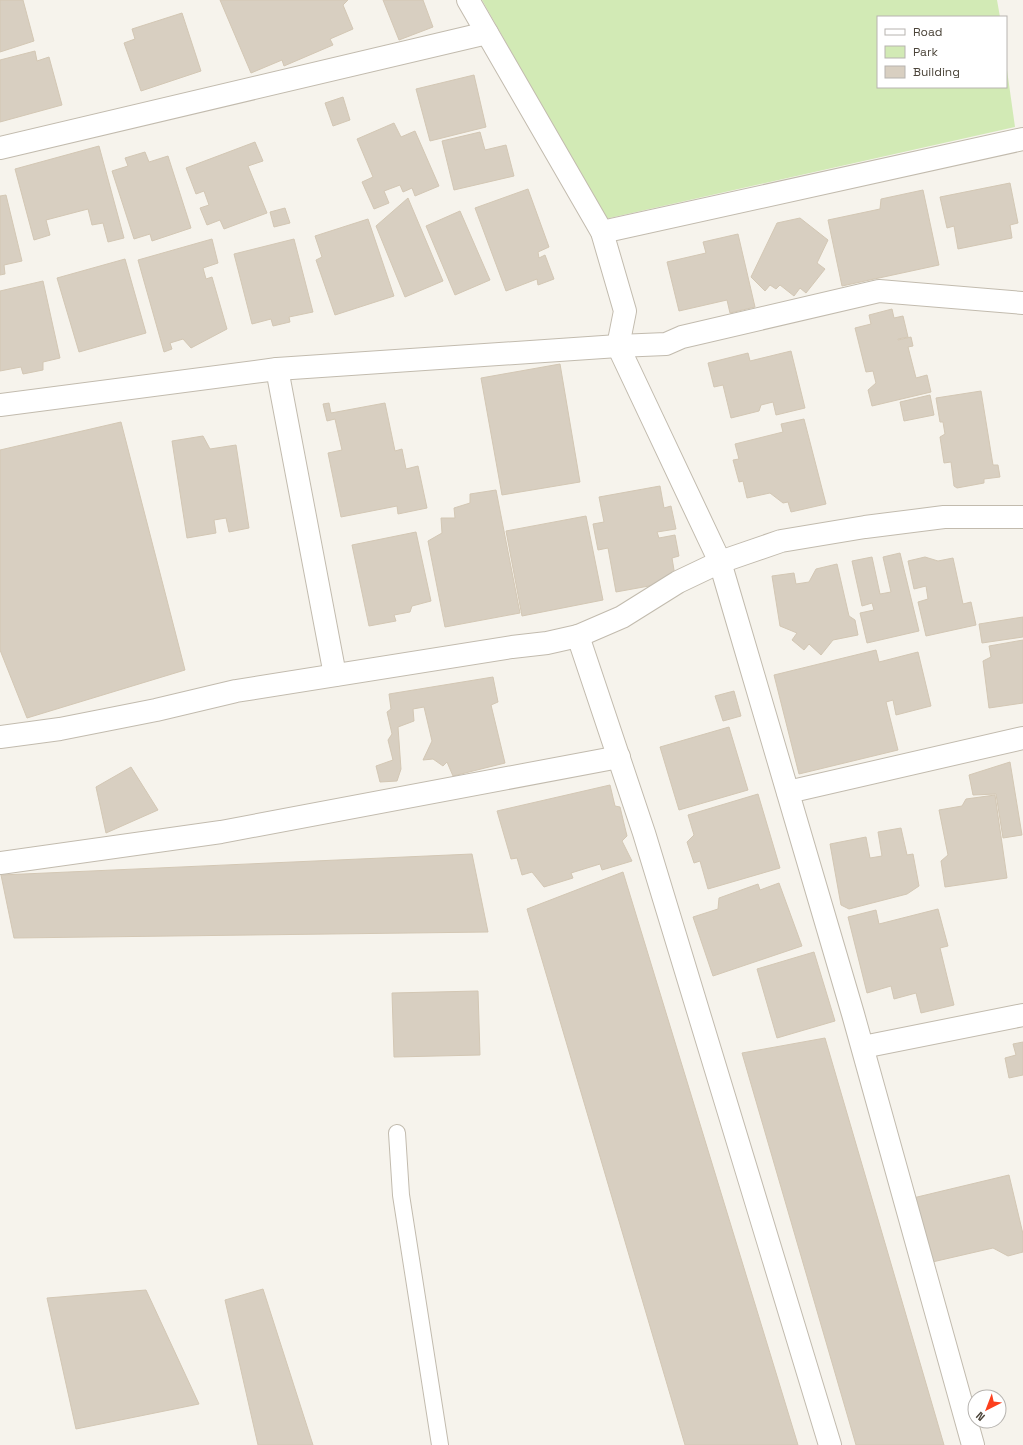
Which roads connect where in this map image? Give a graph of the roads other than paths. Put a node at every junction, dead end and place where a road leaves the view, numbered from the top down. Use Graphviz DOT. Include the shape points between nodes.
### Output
graph roads {
  1 [pos="468,0"];
  2 [pos="487,33"];
  3 [pos="1023,141"];
  4 [pos="0,148"];
  5 [pos="602,232"];
  6 [pos="1023,303"];
  7 [pos="618,346"];
  8 [pos="277,368"];
  9 [pos="0,405"];
  10 [pos="1023,517"];
  11 [pos="720,562"];
  12 [pos="578,636"];
  13 [pos="336,675"];
  14 [pos="0,738"];
  15 [pos="1023,738"];
  16 [pos="619,757"];
  17 [pos="788,792"];
  18 [pos="0,863"];
  19 [pos="1023,1015"];
  20 [pos="863,1047"];
  21 [pos="397,1133"];
  22 [pos="440,1445"];
  23 [pos="830,1445"];
  24 [pos="973,1445"];
  1 -- 2 [label="street"];
  2 -- 4 [label="street"];
  2 -- 5 [label="street"];
  3 -- 5 [label="street"];
  5 -- 7 [label="street" via="625,310"];
  6 -- 7 [label="street" via="879,291 682,337 666,344"];
  7 -- 8 [label="street"];
  7 -- 11 [label="street"];
  8 -- 9 [label="street"];
  8 -- 13 [label="street"];
  10 -- 11 [label="street" via="944,517 865,527 781,541"];
  11 -- 12 [label="street" via="678,582 622,617"];
  11 -- 17 [label="street"];
  12 -- 13 [label="street"];
  12 -- 16 [label="street"];
  13 -- 14 [label="street" via="236,691 156,710"];
  15 -- 17 [label="street"];
  16 -- 18 [label="street" via="221,832"];
  16 -- 23 [label="street"];
  17 -- 20 [label="street"];
  19 -- 20 [label="street"];
  20 -- 24 [label="street"];
  21 -- 22 [label="lane" via="401,1195"];
}
